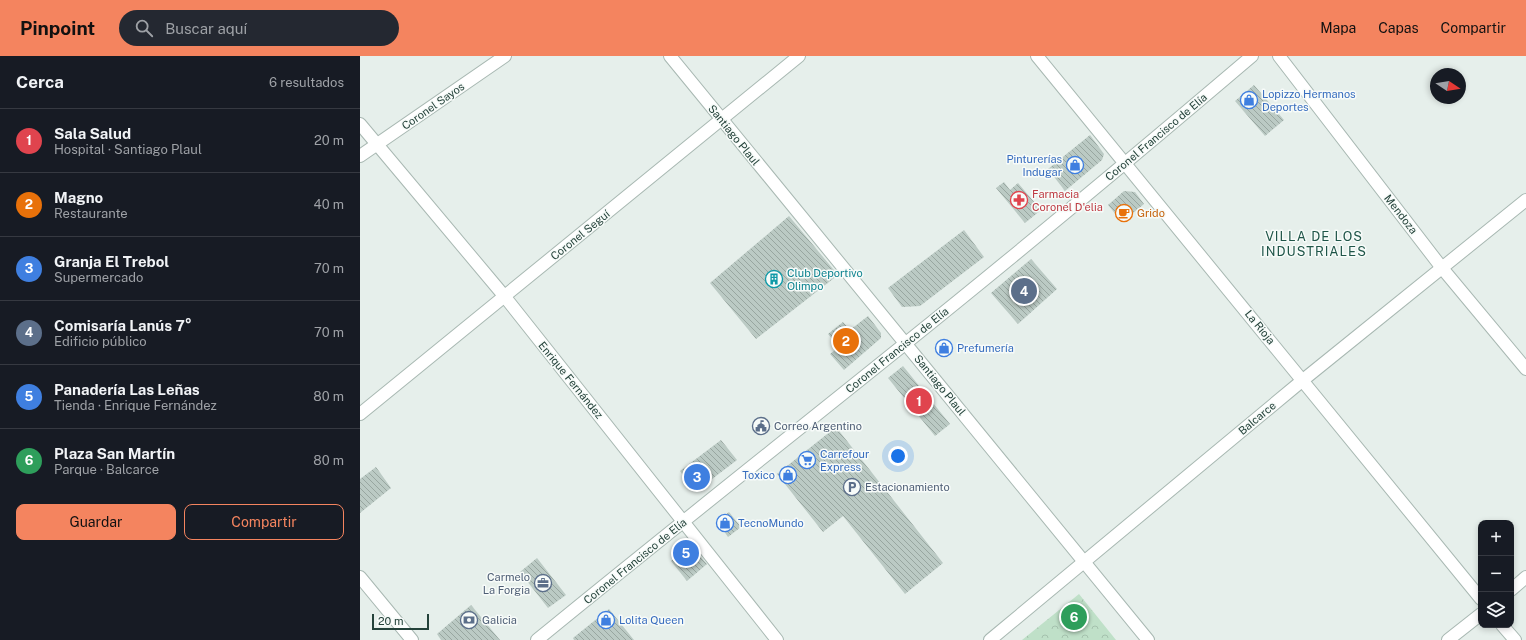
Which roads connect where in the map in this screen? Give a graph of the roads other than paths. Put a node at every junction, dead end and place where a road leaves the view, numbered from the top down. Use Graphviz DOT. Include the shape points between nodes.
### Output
graph roads {
  1 [pos="505,56"];
  2 [pos="670,56"];
  3 [pos="799,56"];
  4 [pos="1037,56"];
  5 [pos="1252,56"];
  6 [pos="1279,56"];
  7 [pos="721,119"];
  8 [pos="360,124"];
  9 [pos="377,145"];
  10 [pos="360,156"];
  11 [pos="1125,164"];
  12 [pos="1526,200"];
  13 [pos="1442,268"];
  14 [pos="504,297"];
  15 [pos="906,343"];
  16 [pos="1526,369"];
  17 [pos="1303,380"];
  18 [pos="360,414"];
  19 [pos="683,521"];
  20 [pos="1085,562"];
  21 [pos="360,577"];
  22 [pos="1526,577"];
  23 [pos="1514,587"];
  24 [pos="1478,595"];
  25 [pos="1478,616"];
  26 [pos="1505,628"];
  27 [pos="412,640"];
  28 [pos="537,640"];
  29 [pos="777,640"];
  30 [pos="990,640"];
  31 [pos="1148,640"];
  32 [pos="1448,640"];
  33 [pos="1515,640"];
  1 -- 9 [label="street, Coronel Sayos"];
  2 -- 7 [label="street, Santiago Plaul"];
  3 -- 7 [label="street, Coronel Seguí"];
  4 -- 11 [label="street, La Rioja"];
  5 -- 11 [label="street, Coronel Francisco de Elía"];
  6 -- 13 [label="street, Mendoza"];
  7 -- 14 [label="street, Coronel Seguí"];
  7 -- 15 [label="street, Santiago Plaul"];
  8 -- 9 [label="street, Enrique Fernández"];
  9 -- 10 [label="street, Coronel Sayos"];
  9 -- 14 [label="street, Enrique Fernández"];
  11 -- 15 [label="street, Coronel Francisco de Elía"];
  11 -- 17 [label="street, La Rioja"];
  12 -- 13 [label="street, Balcarce"];
  13 -- 16 [label="street, Mendoza"];
  13 -- 17 [label="street, Balcarce"];
  14 -- 18 [label="street, Coronel Seguí"];
  14 -- 19 [label="street, Enrique Fernández"];
  15 -- 19 [label="street, Coronel Francisco de Elía"];
  15 -- 20 [label="street, Santiago Plaul"];
  17 -- 20 [label="street, Balcarce"];
  17 -- 24 [label="street, La Rioja"];
  19 -- 28 [label="street, Coronel Francisco de Elía"];
  19 -- 29 [label="street, Enrique Fernández"];
  20 -- 30 [label="street, Balcarce"];
  20 -- 31 [label="street, Santiago Plaul"];
  21 -- 27 [label="street"];
  22 -- 23 [label="street"];
  25 -- 32 [label="street"];
  26 -- 33 [label="street"];
}
